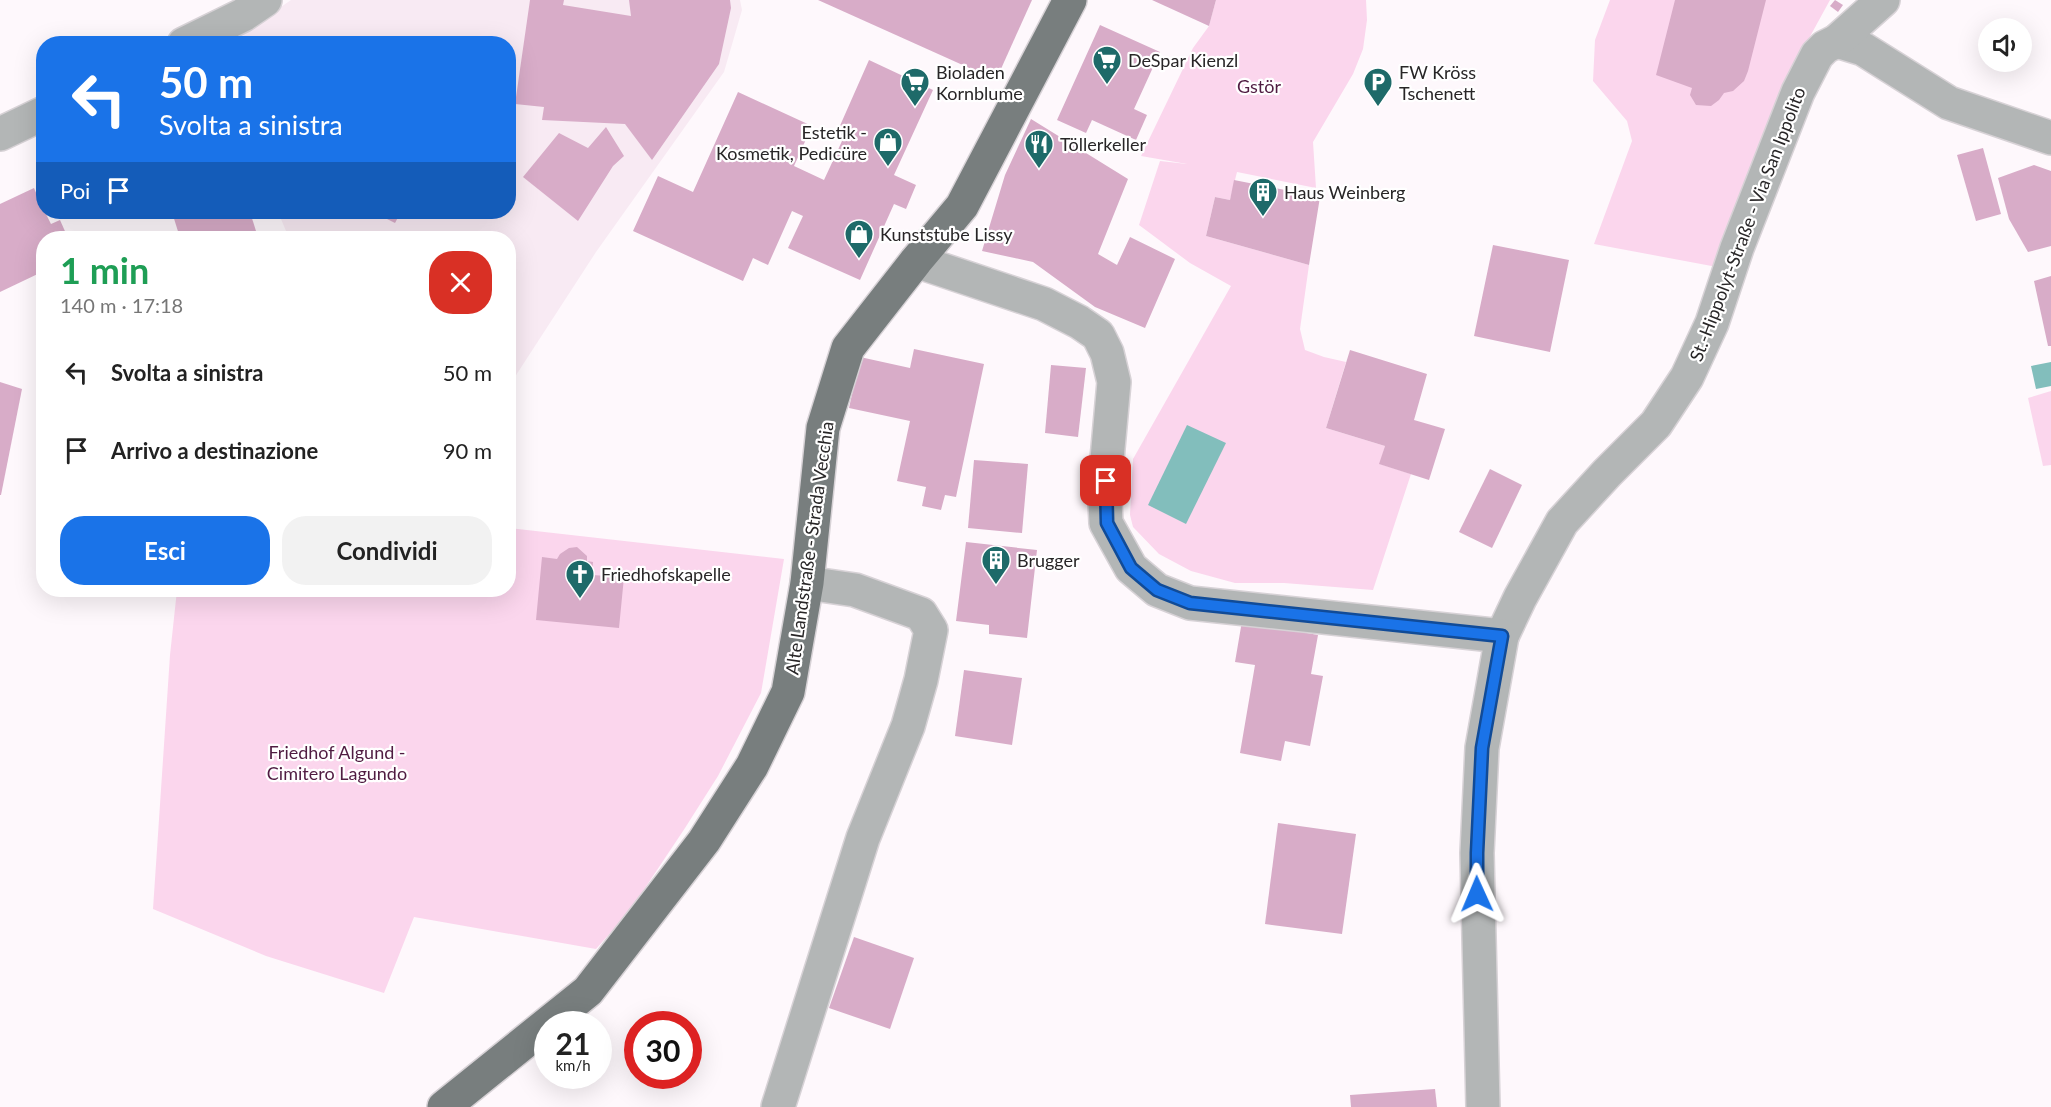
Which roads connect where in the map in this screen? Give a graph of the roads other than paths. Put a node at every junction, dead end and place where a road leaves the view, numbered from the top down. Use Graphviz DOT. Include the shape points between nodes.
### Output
graph roads {
  1 [pos="265,0"];
  2 [pos="1070,0"];
  3 [pos="1883,0"];
  4 [pos="200,36"];
  5 [pos="1837,41"];
  6 [pos="36,117"];
  7 [pos="0,134"];
  8 [pos="2051,138"];
  9 [pos="916,261"];
  10 [pos="807,583"];
  11 [pos="1502,636"];
  12 [pos="444,1107"];
  13 [pos="778,1107"];
  14 [pos="1483,1107"];
  1 -- 4 [label="street"];
  2 -- 9 [label="main road, Alte Landstraße - Strada Vecchia" via="962,206"];
  3 -- 5 [label="street, St.-Hippolyt-Straße - Via San Ippolito"];
  5 -- 8 [label="street" via="1863,49 1949,103"];
  5 -- 11 [label="street, St.-Hippolyt-Straße - Via San Ippolito" via="1817,55 1798,92 1712,323 1687,377 1656,424 1562,522"];
  6 -- 7 [label="street"];
  9 -- 10 [label="main road, Alte Landstraße - Strada Vecchia" via="848,348 823,428"];
  9 -- 11 [label="street" via="1044,304 1098,335 1114,382 1107,459 1107,523 1131,568 1157,590 1190,603"];
  10 -- 12 [label="main road, Alte Landstraße - Strada Vecchia" via="788,692 752,766 704,841 588,992"];
  10 -- 13 [label="street" via="855,590 921,614 931,630 908,726 863,838"];
  11 -- 14 [label="street, St.-Hippolyt-Straße - Via San Ippolito" via="1482,748 1477,853"];
}
